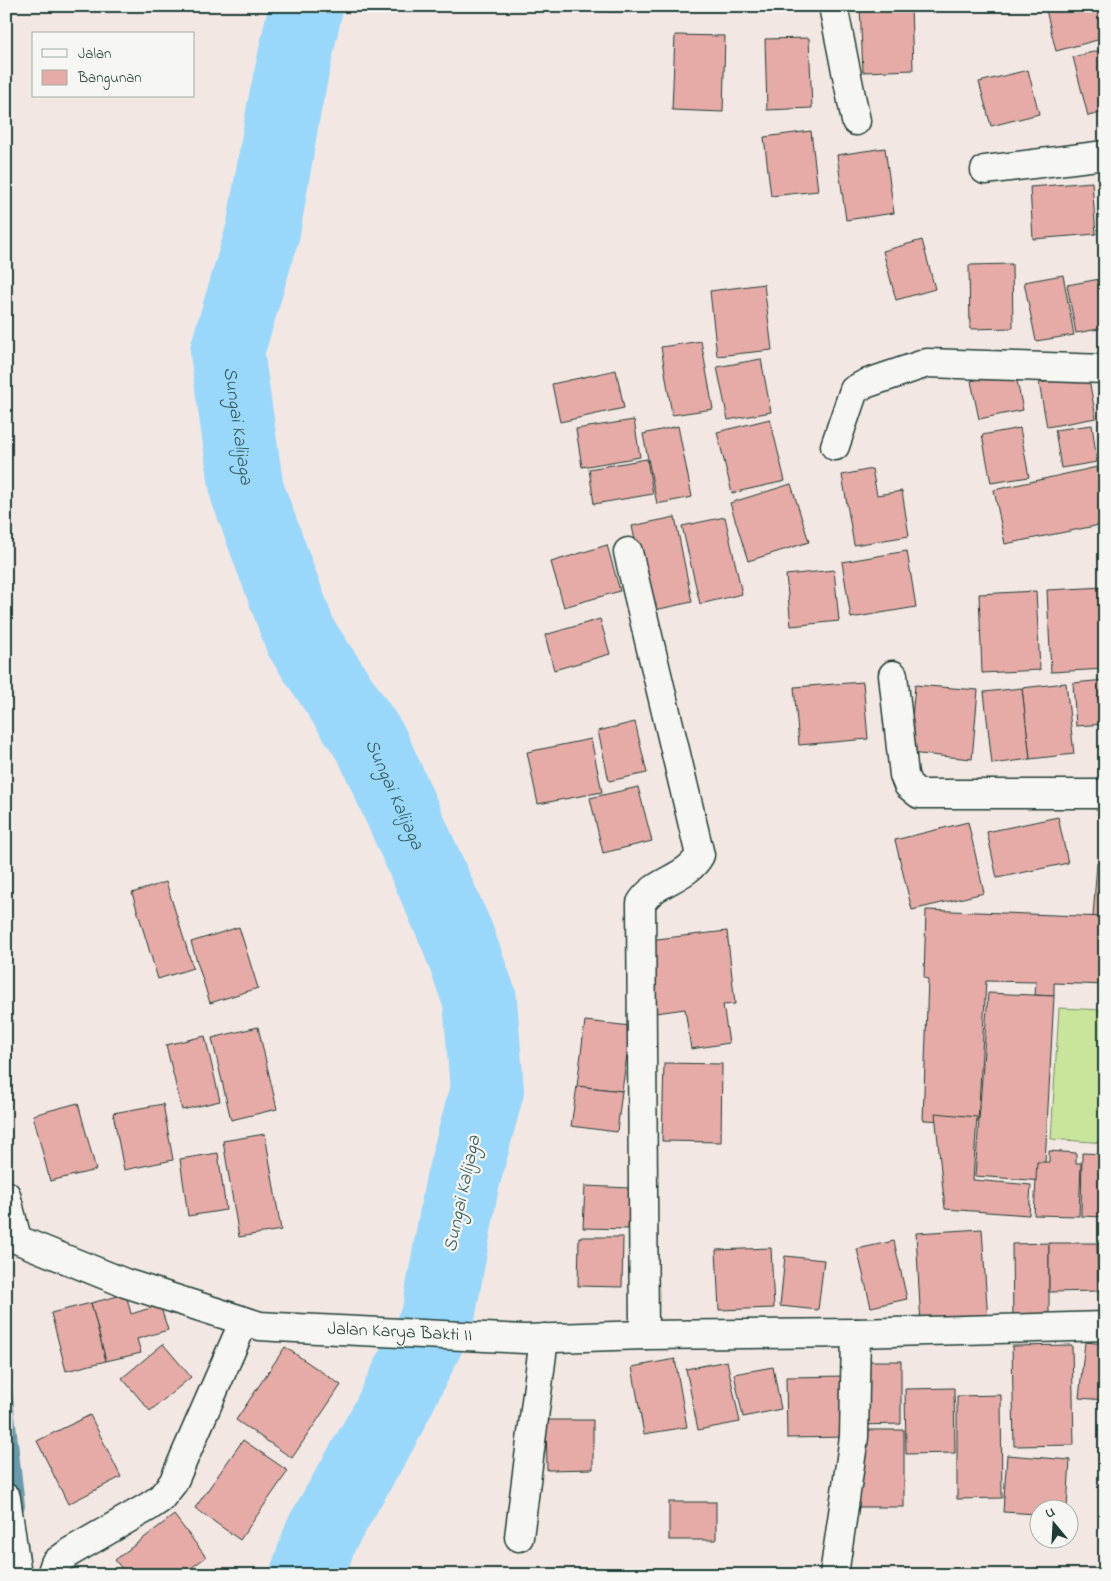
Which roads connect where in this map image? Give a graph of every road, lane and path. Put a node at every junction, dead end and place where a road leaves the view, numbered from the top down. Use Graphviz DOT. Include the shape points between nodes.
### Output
graph roads {
  1 [pos="833,6"];
  2 [pos="856,121"];
  3 [pos="1105,155"];
  4 [pos="985,170"];
  5 [pos="1105,369"];
  6 [pos="835,446"];
  7 [pos="628,552"];
  8 [pos="894,675"];
  9 [pos="1105,794"];
  10 [pos="6,1195"];
  11 [pos="10,1237"];
  12 [pos="244,1321"];
  13 [pos="1105,1326"];
  14 [pos="856,1333"];
  15 [pos="644,1334"];
  16 [pos="534,1338"];
  17 [pos="6,1498"];
  18 [pos="519,1537"];
  19 [pos="17,1575"];
  20 [pos="51,1575"];
  21 [pos="834,1575"];
  1 -- 2 [label="street"];
  3 -- 4 [label="street"];
  5 -- 6 [label="street" via="928,363 854,390"];
  7 -- 15 [label="street" via="700,855 696,863 652,890 641,903"];
  8 -- 9 [label="street" via="904,775 908,785 919,794"];
  10 -- 11 [label="street"];
  11 -- 12 [label="street, Jalan Karya Bakti II" via="125,1283"];
  12 -- 16 [label="street, Jalan Karya Bakti II" via="276,1327"];
  12 -- 20 [label="street" via="173,1484 160,1499 55,1563"];
  13 -- 14 [label="street, Jalan Karya Bakti II"];
  14 -- 15 [label="street, Jalan Karya Bakti II"];
  14 -- 21 [label="street" via="854,1437"];
  15 -- 16 [label="street, Jalan Karya Bakti II"];
  16 -- 18 [label="street"];
  17 -- 19 [label="street"];
}
